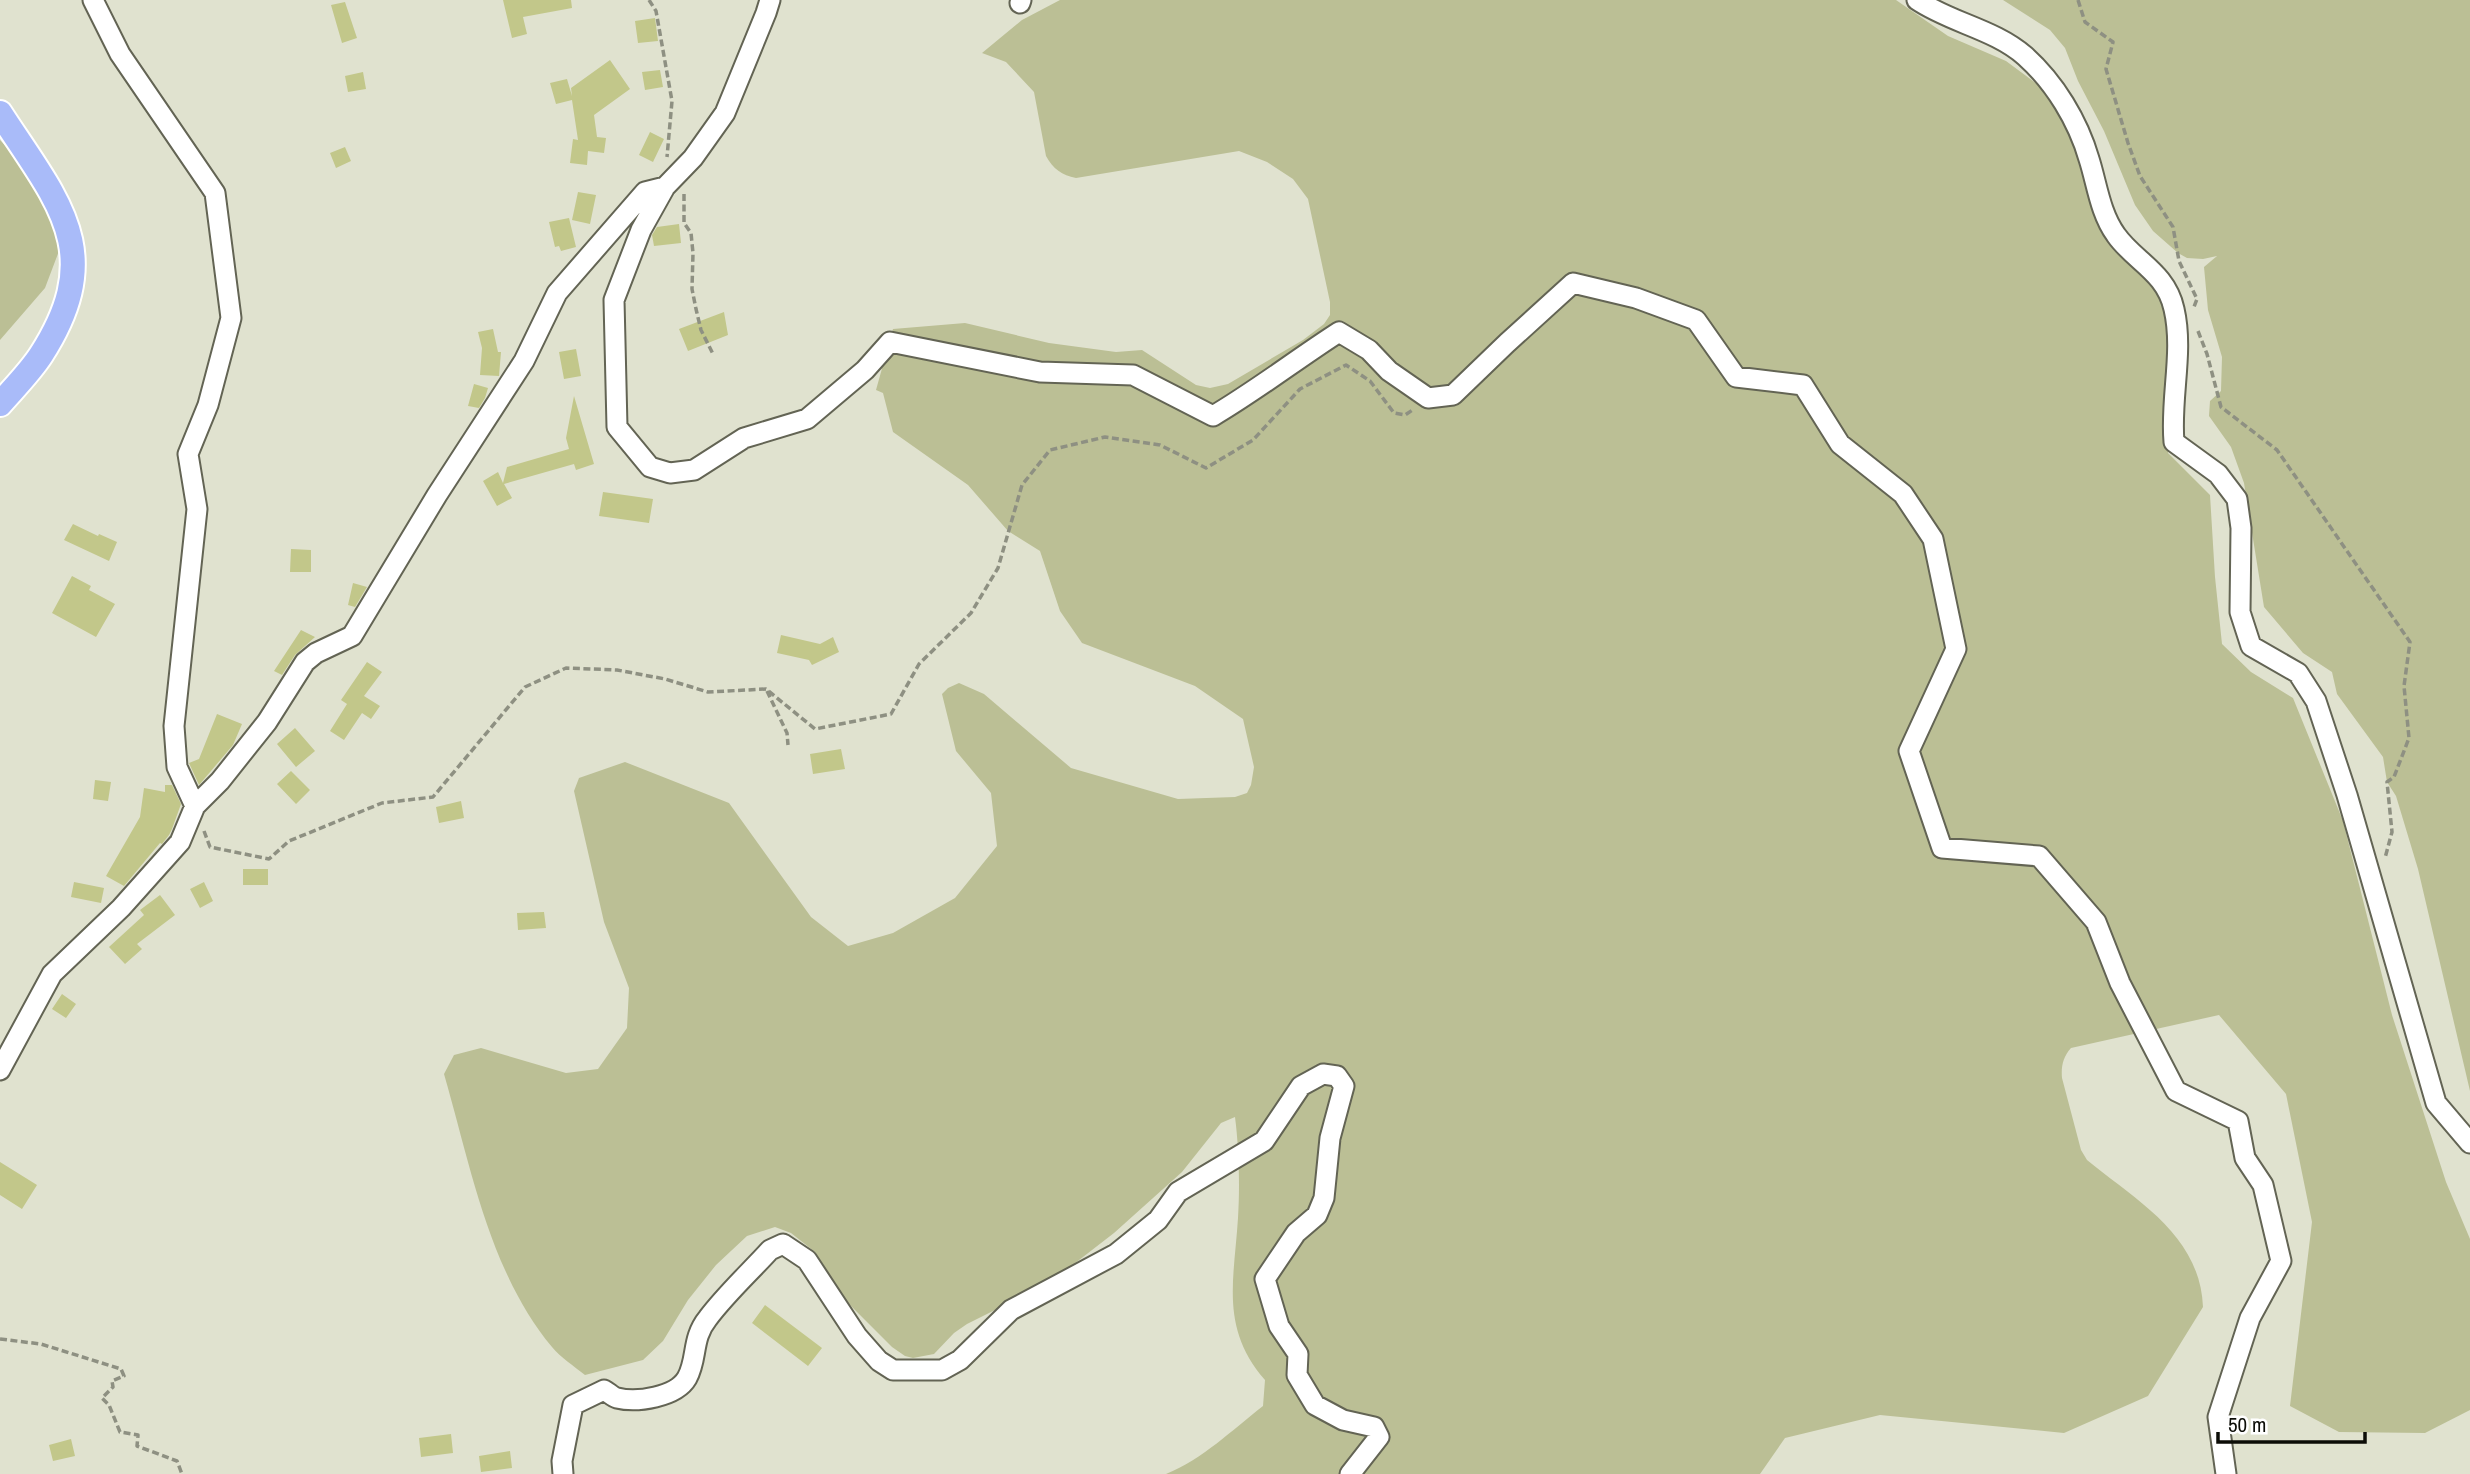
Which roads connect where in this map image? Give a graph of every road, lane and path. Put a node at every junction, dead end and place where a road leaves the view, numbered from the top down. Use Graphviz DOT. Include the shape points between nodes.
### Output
graph roads {
  1 [pos="93,0"];
  2 [pos="649,0"];
  3 [pos="769,0"];
  4 [pos="1917,0"];
  5 [pos="2078,0"];
  6 [pos="0,113"];
  7 [pos="675,190"];
  8 [pos="2191,315"];
  9 [pos="2195,325"];
  10 [pos="713,354"];
  11 [pos="1428,398"];
  12 [pos="0,404"];
  13 [pos="766,689"];
  14 [pos="788,745"];
  15 [pos="195,806"];
  16 [pos="2372,882"];
  17 [pos="0,1070"];
  18 [pos="2470,1143"];
  19 [pos="0,1339"];
  20 [pos="182,1474"];
  21 [pos="563,1474"];
  22 [pos="1350,1474"];
  23 [pos="2226,1474"];
  1 -- 15 [label="street" via="120,54 215,192 231,318 208,405 188,454 197,509 174,726 177,767"];
  2 -- 7 [label="path" via="656,11 671,102"];
  3 -- 7 [label="street" via="724,113"];
  4 -- 16 [label="street" via="1997,37 2024,55 2055,89 2089,157 2116,235 2157,275 2174,305 2178,330 2174,442 2218,474 2237,499 2240,612 2251,646 2298,673 2316,701"];
  5 -- 8 [label="path" via="2085,22 2113,42 2106,69 2140,176 2174,228 2179,261 2197,299"];
  6 -- 12 [label="main road" via="66,221 74,256 63,317 40,357"];
  7 -- 10 [label="path" via="686,203 684,223 691,233 694,299 701,330"];
  7 -- 11 [label="street" via="641,230 614,300 617,427 650,467 670,473 694,470 744,438 807,419 865,370 890,342 1040,372 1133,375 1213,416 1339,332"];
  7 -- 15 [label="street" via="645,192 557,293 524,361 352,636 304,662 267,722"];
  9 -- 16 [label="path" via="2221,407 2277,450 2410,642 2404,686 2409,738 2394,777 2387,782 2392,832 2387,854"];
  11 -- 13 [label="path" via="1405,415 1394,413 1370,380 1346,365 1300,389 1253,440 1206,467 1160,445 1105,437 1050,450 1023,485 998,568 971,613 919,664 891,714 815,729"];
  11 -- 23 [label="street" via="1453,395 1573,283 1636,298 1696,320 1736,377 1803,385 1840,444 1903,494 1933,539 1956,649 1909,751 1942,848 2039,856 2096,922 2120,983 2176,1090 2238,1121 2245,1158 2263,1185 2281,1261 2250,1318 2218,1417"];
  13 -- 14 [label="path"];
  13 -- 15 [label="path" via="708,692 665,678 566,668 525,687 433,797 382,803 289,841 269,859 210,847"];
  15 -- 17 [label="street" via="180,842 121,908 52,974"];
  16 -- 18 [label="street" via="2436,1103"];
  19 -- 20 [label="path" via="41,1344 121,1369 124,1376 112,1381 113,1387 102,1398 120,1432 138,1435 137,1446 177,1461"];
  21 -- 22 [label="street" via="573,1405 604,1390 616,1398 646,1399 685,1381 694,1362 694,1344 707,1319 770,1250 783,1244 807,1260 879,1361 893,1370 942,1370 960,1360 1012,1310 1116,1254 1158,1220 1178,1192 1264,1141 1301,1086 1323,1074 1337,1076 1344,1086 1331,1138 1324,1198 1317,1215 1296,1233 1265,1279 1279,1326 1298,1354 1297,1375 1315,1405 1343,1420 1374,1427 1379,1437"];
}
